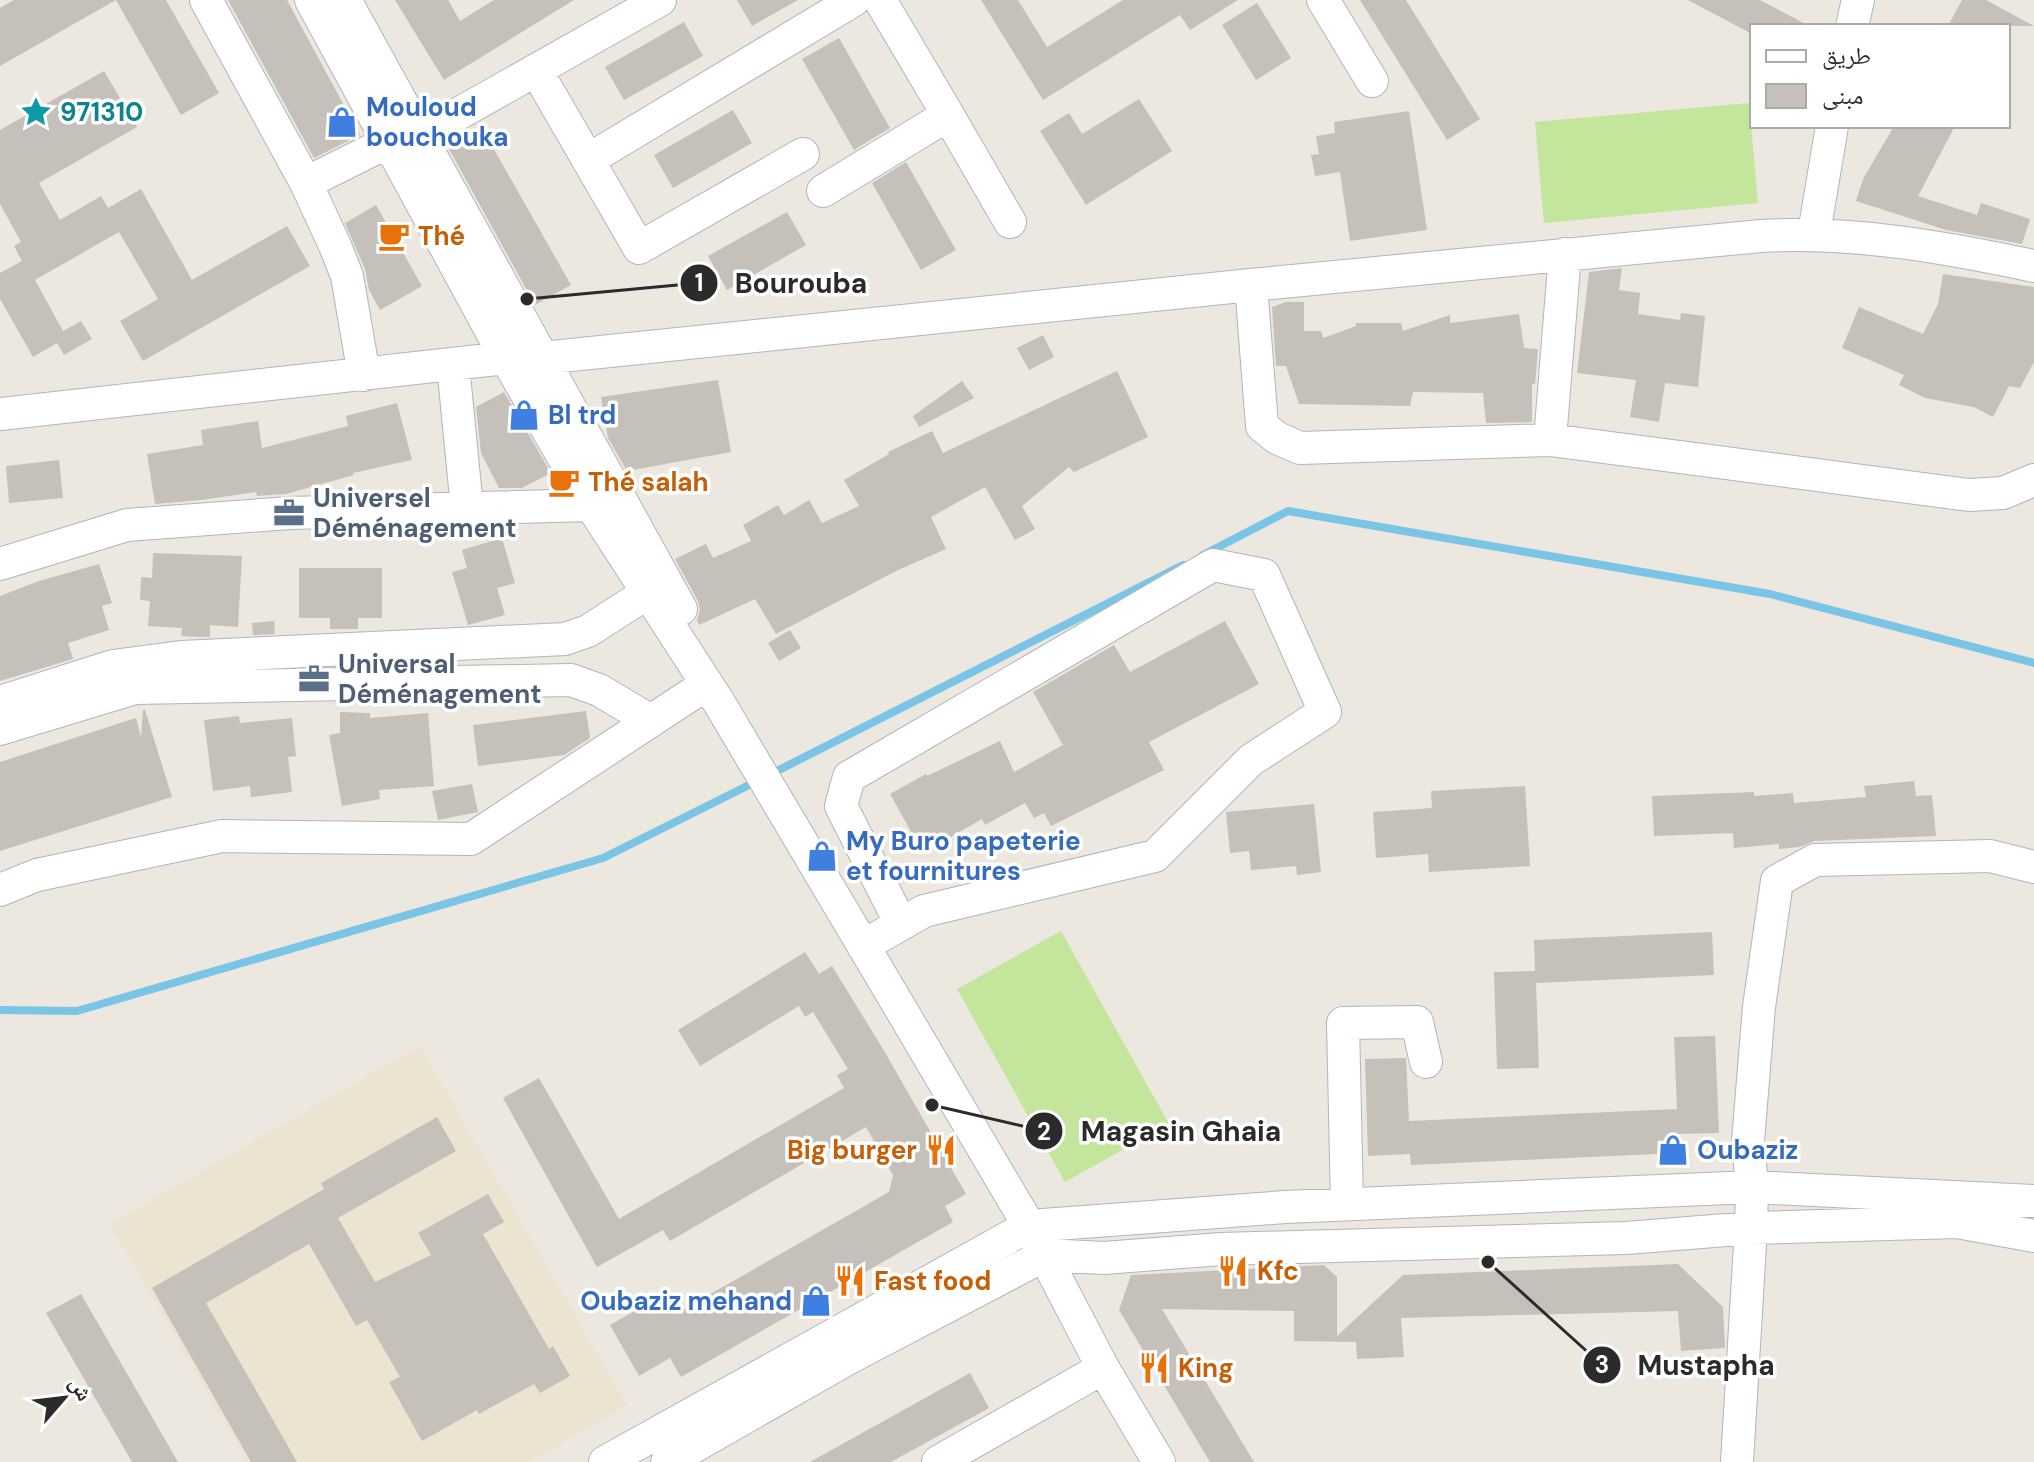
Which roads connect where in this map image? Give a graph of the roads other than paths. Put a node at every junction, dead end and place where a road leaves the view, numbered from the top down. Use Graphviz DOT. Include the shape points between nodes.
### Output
graph roads {
  1 [pos="206,0"];
  2 [pos="311,0"];
  3 [pos="345,0"];
  4 [pos="660,0"];
  5 [pos="854,0"];
  6 [pos="880,0"];
  7 [pos="1323,0"];
  8 [pos="1858,0"];
  9 [pos="1852,24"];
  10 [pos="536,70"];
  11 [pos="1372,81"];
  12 [pos="948,115"];
  13 [pos="1832,128"];
  14 [pos="404,139"];
  15 [pos="803,154"];
  16 [pos="588,160"];
  17 [pos="306,183"];
  18 [pos="823,191"];
  19 [pos="1010,222"];
  20 [pos="1814,233"];
  21 [pos="1565,254"];
  22 [pos="2034,266"];
  23 [pos="1251,285"];
  24 [pos="506,358"];
  25 [pos="542,358"];
  26 [pos="453,365"];
  27 [pos="364,375"];
  28 [pos="4,405"];
  29 [pos="1550,440"];
  30 [pos="2034,480"];
  31 [pos="591,505"];
  32 [pos="467,508"];
  33 [pos="0,564"];
  34 [pos="647,593"];
  35 [pos="712,692"];
  36 [pos="0,702"];
  37 [pos="651,721"];
  38 [pos="0,729"];
  39 [pos="2034,867"];
  40 [pos="0,890"];
  41 [pos="901,924"];
  42 [pos="863,946"];
  43 [pos="1426,1062"];
  44 [pos="1752,1187"];
  45 [pos="2034,1201"];
  46 [pos="1347,1204"];
  47 [pos="1029,1226"];
  48 [pos="1751,1228"];
  49 [pos="2034,1236"];
  50 [pos="1045,1255"];
  51 [pos="1103,1368"];
  52 [pos="672,1452"];
  53 [pos="605,1462"];
  54 [pos="938,1462"];
  55 [pos="1159,1462"];
  56 [pos="1737,1462"];
  1 -- 17 [label="street"];
  2 -- 14 [label="street"];
  3 -- 14 [label="street"];
  4 -- 10 [label="street"];
  5 -- 16 [label="street"];
  6 -- 12 [label="street"];
  7 -- 11 [label="street"];
  8 -- 9 [label="street"];
  10 -- 14 [label="street"];
  10 -- 16 [label="street"];
  12 -- 18 [label="street"];
  12 -- 19 [label="street"];
  13 -- 20 [label="street"];
  14 -- 17 [label="street"];
  14 -- 24 [label="street"];
  14 -- 25 [label="street"];
  15 -- 16 [label="street" via="639,248"];
  17 -- 27 [label="street" via="347,276"];
  20 -- 21 [label="street"];
  20 -- 22 [label="street" via="1910,243"];
  21 -- 23 [label="street"];
  21 -- 29 [label="street"];
  23 -- 25 [label="street"];
  23 -- 29 [label="street" via="1262,426 1277,438 1300,448"];
  24 -- 25 [label="street"];
  24 -- 26 [label="street"];
  24 -- 31 [label="street"];
  25 -- 35 [label="street" via="707,656"];
  26 -- 27 [label="street"];
  26 -- 32 [label="street"];
  27 -- 28 [label="street"];
  29 -- 30 [label="street" via="1969,495 2003,493"];
  31 -- 32 [label="street"];
  31 -- 34 [label="street"];
  32 -- 33 [label="street" via="127,525"];
  34 -- 35 [label="street"];
  34 -- 36 [label="street" via="588,631 565,639 181,657 113,666"];
  35 -- 37 [label="street"];
  35 -- 42 [label="street"];
  37 -- 38 [label="street" via="571,680 135,688"];
  37 -- 40 [label="street" via="471,839 222,836 37,875"];
  39 -- 44 [label="street" via="1990,856 1815,860 1777,881 1748,1141"];
  41 -- 41 [label="street" via="924,911 1155,856 1251,760 1325,712 1264,575 1213,565 849,777 841,806"];
  41 -- 42 [label="street"];
  42 -- 47 [label="street"];
  43 -- 46 [label="street" via="1417,1022 1343,1023"];
  44 -- 45 [label="street"];
  44 -- 46 [label="street"];
  44 -- 48 [label="street"];
  46 -- 47 [label="street"];
  47 -- 50 [label="street"];
  47 -- 52 [label="street"];
  48 -- 49 [label="street" via="1957,1222"];
  48 -- 50 [label="street" via="1611,1239 1221,1249 1104,1258"];
  48 -- 56 [label="street"];
  50 -- 51 [label="street"];
  50 -- 52 [label="street"];
  51 -- 54 [label="street"];
  51 -- 55 [label="street"];
  52 -- 53 [label="street"];
}
